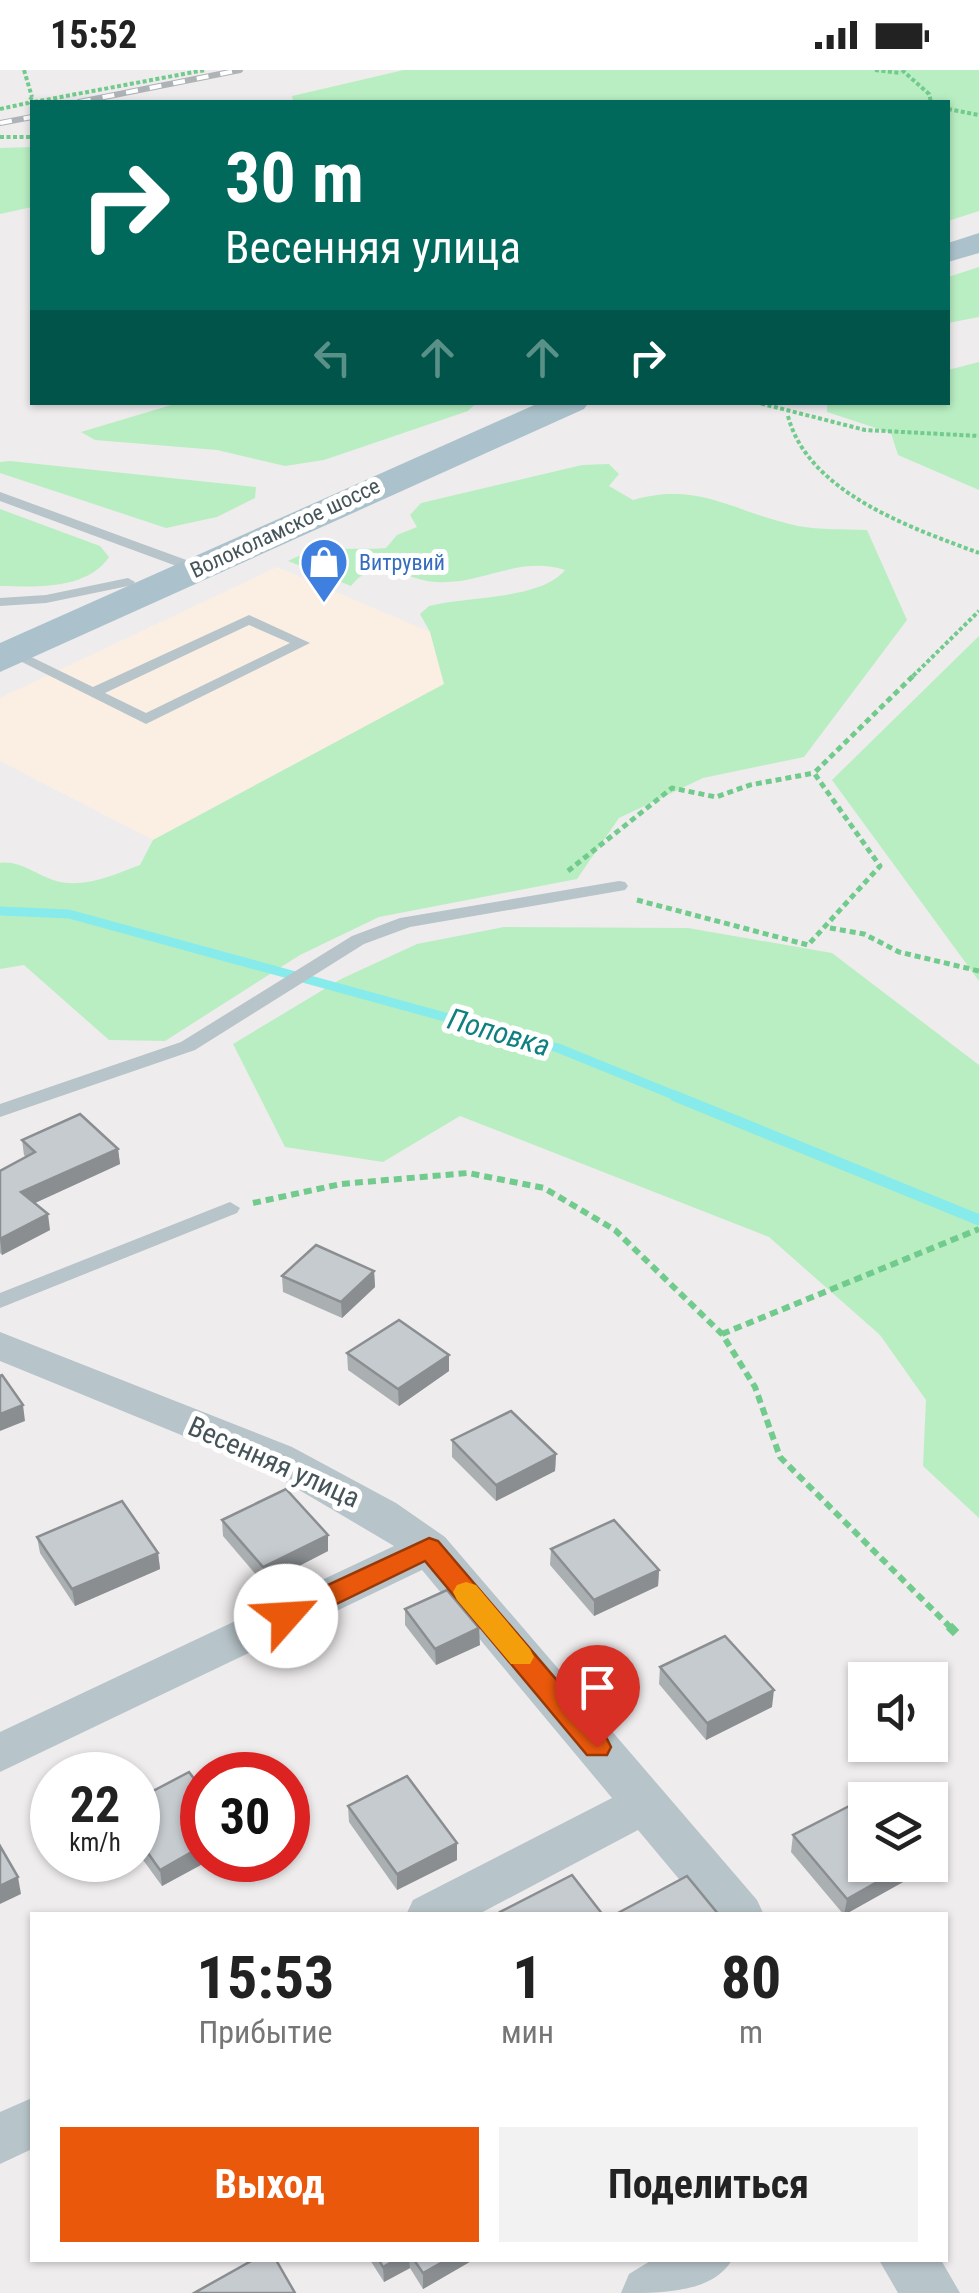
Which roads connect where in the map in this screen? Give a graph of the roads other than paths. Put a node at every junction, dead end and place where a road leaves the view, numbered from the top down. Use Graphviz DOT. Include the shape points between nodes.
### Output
graph roads {
  1 [pos="979,230"];
  2 [pos="950,239"];
  3 [pos="979,242"];
  4 [pos="950,252"];
  5 [pos="530,405"];
  6 [pos="565,405"];
  7 [pos="0,496"];
  8 [pos="185,564"];
  9 [pos="128,582"];
  10 [pos="0,602"];
  11 [pos="4,651"];
  12 [pos="93,693"];
  13 [pos="620,886"];
  14 [pos="0,1111"];
  15 [pos="230,1208"];
  16 [pos="0,1301"];
  17 [pos="0,1346"];
  18 [pos="429,1548"];
  19 [pos="0,1753"];
  20 [pos="645,1804"];
  21 [pos="437,1912"];
  22 [pos="736,1912"];
  23 [pos="30,2123"];
  24 [pos="0,2139"];
  25 [pos="701,2262"];
  26 [pos="909,2262"];
  27 [pos="649,2293"];
  28 [pos="932,2293"];
  1 -- 2 [label="main road"];
  3 -- 4 [label="main road"];
  5 -- 8 [label="main road, Волоколамское шоссе"];
  6 -- 8 [label="main road, Волоколамское шоссе"];
  7 -- 8 [label="lane"];
  8 -- 9 [label="main road, Волоколамское шоссе"];
  8 -- 11 [label="main road, Волоколамское шоссе"];
  9 -- 10 [label="lane"];
  9 -- 11 [label="main road, Волоколамское шоссе"];
  11 -- 12 [label="lane"];
  12 -- 12 [label="lane" via="249,619 302,643 146,720"];
  13 -- 14 [label="lane" via="406,922 358,940 188,1046"];
  15 -- 16 [label="lane"];
  17 -- 18 [label="street, Весенняя улица" via="300,1468 383,1513"];
  18 -- 19 [label="street"];
  18 -- 20 [label="street, Весенняя улица"];
  20 -- 21 [label="street"];
  20 -- 22 [label="street, Весенняя улица"];
  23 -- 24 [label="street"];
  25 -- 27 [label="street"];
  26 -- 28 [label="street"];
}
